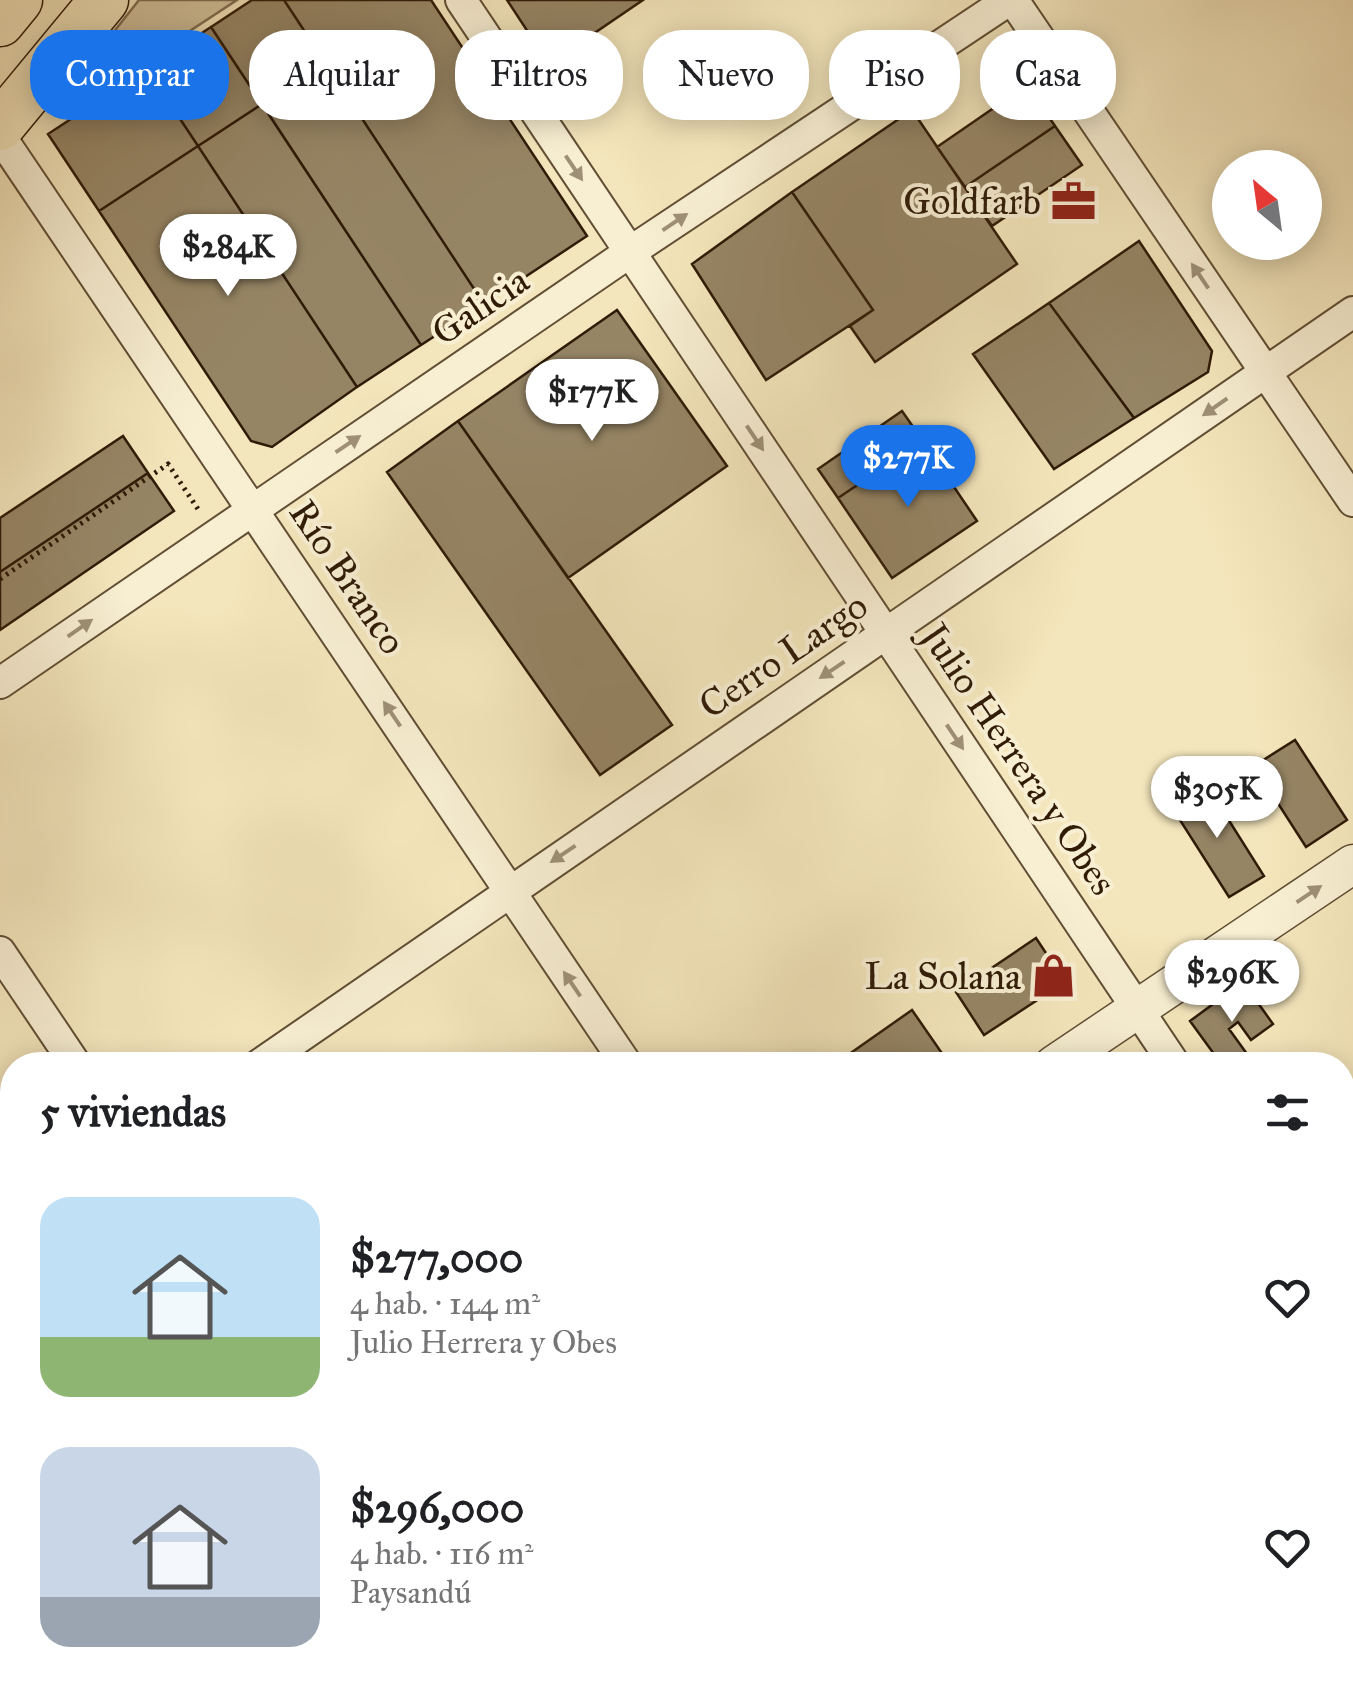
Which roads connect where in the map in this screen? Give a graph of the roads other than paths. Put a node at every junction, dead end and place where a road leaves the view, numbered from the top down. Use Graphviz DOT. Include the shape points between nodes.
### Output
graph roads {
  1 [pos="18,0"];
  2 [pos="104,0"];
  3 [pos="461,0"];
  4 [pos="1011,0"];
  5 [pos="0,22"];
  6 [pos="0,126"];
  7 [pos="0,136"];
  8 [pos="630,252"];
  9 [pos="1353,312"];
  10 [pos="1266,372"];
  11 [pos="1353,501"];
  12 [pos="254,508"];
  13 [pos="886,633"];
  14 [pos="0,684"];
  15 [pos="1353,864"];
  16 [pos="510,890"];
  17 [pos="0,952"];
  18 [pos="1138,1010"];
  19 [pos="67,1052"];
  20 [pos="278,1052"];
  21 [pos="618,1052"];
  22 [pos="1074,1052"];
  23 [pos="1166,1052"];
  1 -- 5 [label="main road"];
  2 -- 6 [label="main road"];
  3 -- 8 [label="street, Julio Herrera y Obes, one-way"];
  8 -- 4 [label="street, Galicia, one-way"];
  10 -- 4 [label="street, one-way"];
  7 -- 12 [label="street, Río Branco"];
  12 -- 8 [label="street, Galicia, one-way"];
  8 -- 13 [label="street, Julio Herrera y Obes, one-way"];
  9 -- 10 [label="street, Cerro Largo"];
  10 -- 11 [label="street"];
  10 -- 13 [label="street, Cerro Largo, one-way"];
  14 -- 12 [label="street, Galicia, one-way"];
  16 -- 12 [label="street, Río Branco, one-way"];
  13 -- 16 [label="street, Cerro Largo, one-way"];
  13 -- 18 [label="street, Julio Herrera y Obes, one-way"];
  18 -- 15 [label="street, one-way"];
  16 -- 20 [label="street, Cerro Largo"];
  21 -- 16 [label="street, Río Branco, one-way"];
  17 -- 19 [label="street"];
  18 -- 22 [label="street"];
  18 -- 23 [label="street, Julio Herrera y Obes"];
}
